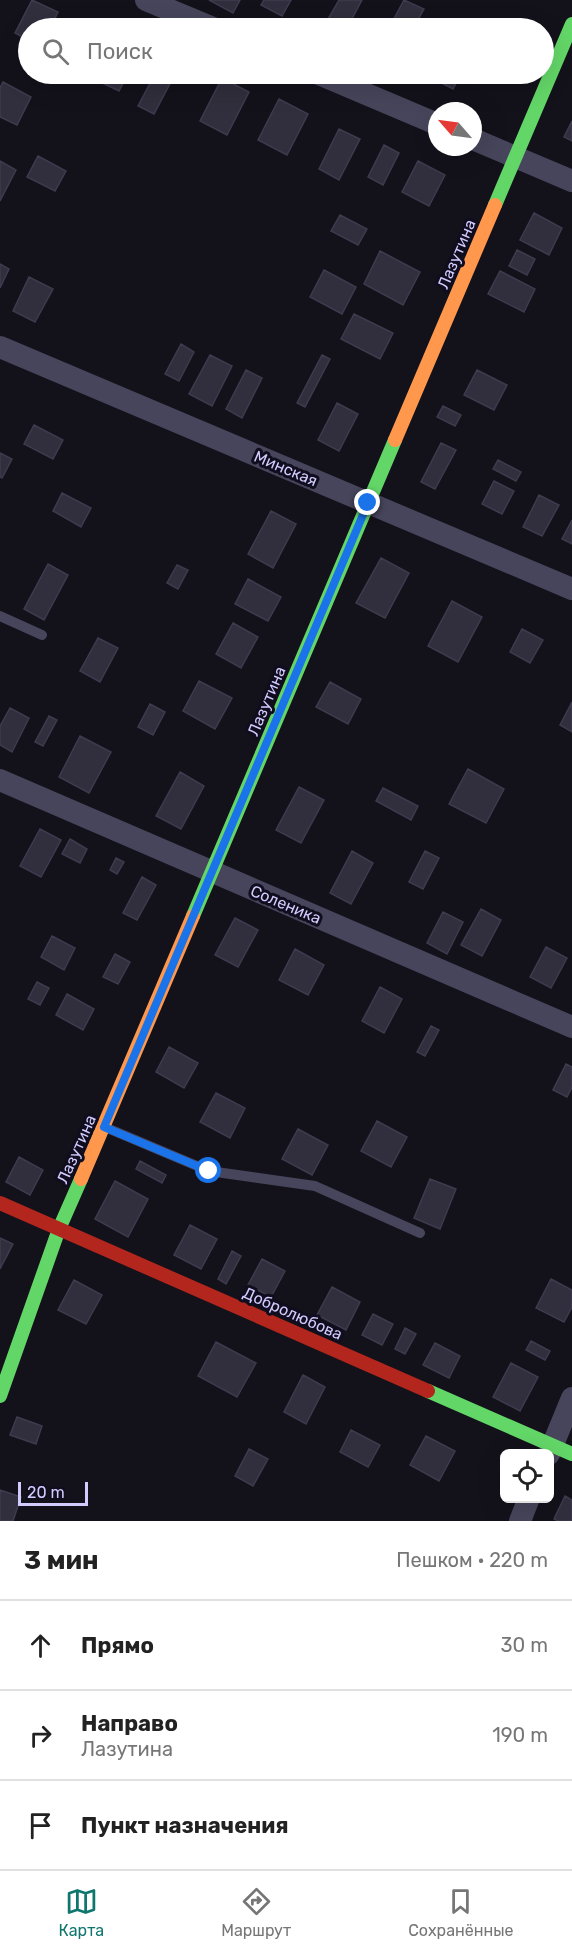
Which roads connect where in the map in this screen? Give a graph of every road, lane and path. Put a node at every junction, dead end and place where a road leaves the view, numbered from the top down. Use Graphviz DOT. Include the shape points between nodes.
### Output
graph roads {
  1 [pos="146,0"];
  2 [pos="189,18"];
  3 [pos="572,24"];
  4 [pos="554,66"];
  5 [pos="343,84"];
  6 [pos="546,84"];
  7 [pos="428,120"];
  8 [pos="482,143"];
  9 [pos="515,157"];
  10 [pos="572,181"];
  11 [pos="0,347"];
  12 [pos="368,503"];
  13 [pos="572,589"];
  14 [pos="0,616"];
  15 [pos="42,635"];
  16 [pos="0,780"];
  17 [pos="211,872"];
  18 [pos="572,1028"];
  19 [pos="104,1127"];
  20 [pos="0,1203"];
  21 [pos="59,1229"];
  22 [pos="420,1233"];
  23 [pos="0,1396"];
  24 [pos="572,1398"];
  25 [pos="558,1451"];
  26 [pos="527,1503"];
  27 [pos="520,1521"];
  1 -- 2 [label="street"];
  3 -- 4 [label="street, Лазутина"];
  5 -- 7 [label="street"];
  6 -- 9 [label="street, Лазутина"];
  8 -- 9 [label="street"];
  9 -- 10 [label="street"];
  9 -- 12 [label="street, Лазутина"];
  11 -- 12 [label="street, Минская"];
  12 -- 13 [label="street, Минская"];
  12 -- 17 [label="street, Лазутина"];
  14 -- 15 [label="lane"];
  16 -- 17 [label="street, Соленика"];
  17 -- 18 [label="street, Соленика"];
  17 -- 19 [label="street, Лазутина"];
  19 -- 21 [label="street, Лазутина"];
  19 -- 22 [label="lane" via="209,1171 315,1186"];
  20 -- 21 [label="street, Добролюбова"];
  21 -- 23 [label="street, Лазутина"];
  21 -- 25 [label="street, Добролюбова"];
  24 -- 25 [label="street"];
  26 -- 27 [label="street"];
}
